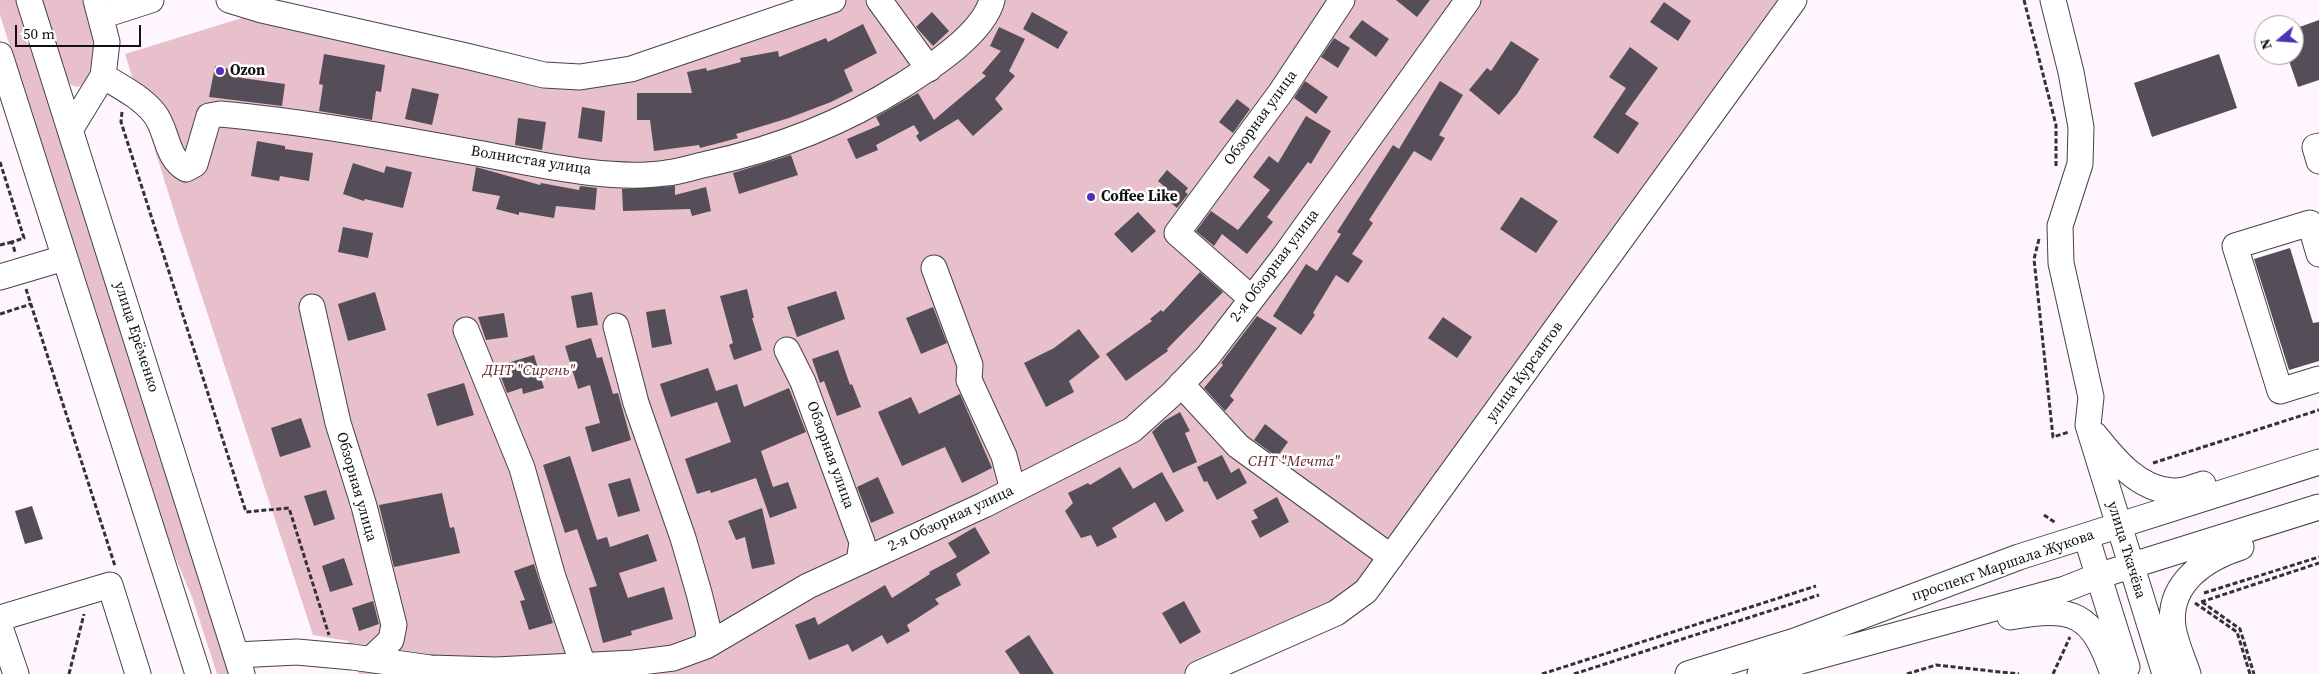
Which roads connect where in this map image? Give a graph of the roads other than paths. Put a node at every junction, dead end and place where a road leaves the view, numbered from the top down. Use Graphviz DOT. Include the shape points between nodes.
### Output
graph roads {
  1 [pos="29,0"];
  2 [pos="151,0"];
  3 [pos="229,0"];
  4 [pos="833,0"];
  5 [pos="879,0"];
  6 [pos="992,0"];
  7 [pos="1342,0"];
  8 [pos="1468,0"];
  9 [pos="1794,0"];
  10 [pos="2053,0"];
  11 [pos="99,8"];
  12 [pos="0,55"];
  13 [pos="929,69"];
  14 [pos="104,76"];
  15 [pos="70,130"];
  16 [pos="2319,146"];
  17 [pos="2319,161"];
  18 [pos="2314,221"];
  19 [pos="2319,254"];
  20 [pos="64,258"];
  21 [pos="934,268"];
  22 [pos="10,274"];
  23 [pos="1251,298"];
  24 [pos="312,307"];
  25 [pos="616,326"];
  26 [pos="466,330"];
  27 [pos="787,350"];
  28 [pos="2319,379"];
  29 [pos="1181,384"];
  30 [pos="2088,426"];
  31 [pos="2319,462"];
  32 [pos="2293,470"];
  33 [pos="1013,490"];
  34 [pos="2315,508"];
  35 [pos="2118,526"];
  36 [pos="2086,536"];
  37 [pos="1390,557"];
  38 [pos="859,562"];
  39 [pos="2131,566"];
  40 [pos="2098,576"];
  41 [pos="0,618"];
  42 [pos="0,626"];
  43 [pos="1911,631"];
  44 [pos="706,646"];
  45 [pos="371,659"];
  46 [pos="239,665"];
  47 [pos="585,670"];
  48 [pos="16,674"];
  49 [pos="138,674"];
  50 [pos="198,674"];
  51 [pos="1198,674"];
  52 [pos="1688,674"];
  53 [pos="1760,674"];
  54 [pos="2113,674"];
  55 [pos="2129,674"];
  56 [pos="2165,674"];
  57 [pos="2188,674"];
  1 -- 15 [label="street, улица Ерёменко"];
  2 -- 11 [label="street"];
  3 -- 4 [label="street" via="544,75 580,77 631,69"];
  5 -- 13 [label="street"];
  6 -- 13 [label="street, Волнистая улица" via="972,32"];
  7 -- 23 [label="street, Обзорная улица" via="1281,92 1177,233"];
  8 -- 23 [label="street, 2-я Обзорная улица"];
  9 -- 37 [label="street, улица Курсантов"];
  10 -- 30 [label="street" via="2081,127 2080,164 2060,226 2061,263 2091,397"];
  11 -- 14 [label="street" via="107,42"];
  12 -- 20 [label="street"];
  13 -- 14 [label="street, Волнистая улица" via="868,107 807,134 730,159 657,174 615,175 376,135 220,114 209,116 195,164 186,169 176,164 156,114 139,98"];
  14 -- 15 [label="street"];
  15 -- 46 [label="street, улица Ерёменко"];
  16 -- 17 [label="street" via="2315,147"];
  18 -- 19 [label="street"];
  18 -- 28 [label="street" via="2235,246 2280,391"];
  20 -- 22 [label="street"];
  20 -- 50 [label="street"];
  21 -- 33 [label="street" via="970,365 969,380 1004,456"];
  23 -- 29 [label="street, 2-я Обзорная улица" via="1208,356"];
  24 -- 45 [label="street, Обзорная улица" via="338,423 364,506 394,625 391,640"];
  25 -- 44 [label="street" via="636,403 699,593 709,633"];
  26 -- 47 [label="street" via="522,468 552,574"];
  27 -- 38 [label="street, Обзорная улица" via="803,382 862,542"];
  29 -- 33 [label="street, 2-я Обзорная улица" via="1132,430"];
  29 -- 37 [label="street" via="1238,446"];
  30 -- 32 [label="street" via="2126,470 2142,481 2172,492 2253,469"];
  30 -- 35 [label="street, улица Ткачёва"];
  31 -- 32 [label="street, проспект Маршала Жукова"];
  32 -- 35 [label="street, проспект Маршала Жукова"];
  33 -- 38 [label="street, 2-я Обзорная улица"];
  34 -- 39 [label="street"];
  34 -- 57 [label="street" via="2286,532 2221,554 2190,576 2172,615"];
  35 -- 36 [label="street, проспект Маршала Жукова"];
  35 -- 39 [label="street, улица Ткачёва"];
  36 -- 40 [label="street"];
  36 -- 52 [label="street, проспект Маршала Жукова" via="2019,557 1796,641"];
  37 -- 51 [label="street, улица Курсантов" via="1366,591 1336,613"];
  38 -- 44 [label="street, 2-я Обзорная улица" via="808,586"];
  39 -- 40 [label="street"];
  39 -- 56 [label="street, улица Ткачёва"];
  40 -- 43 [label="street" via="2065,589"];
  40 -- 55 [label="street"];
  41 -- 49 [label="street" via="110,585"];
  42 -- 48 [label="street"];
  43 -- 53 [label="street"];
  43 -- 54 [label="street" via="1927,636 2037,612 2058,613 2079,618 2092,628"];
  44 -- 47 [label="street, 2-я Обзорная улица" via="673,658"];
  45 -- 46 [label="street, 2-я Обзорная улица" via="298,652"];
  45 -- 47 [label="street, 2-я Обзорная улица" via="430,668"];
}
